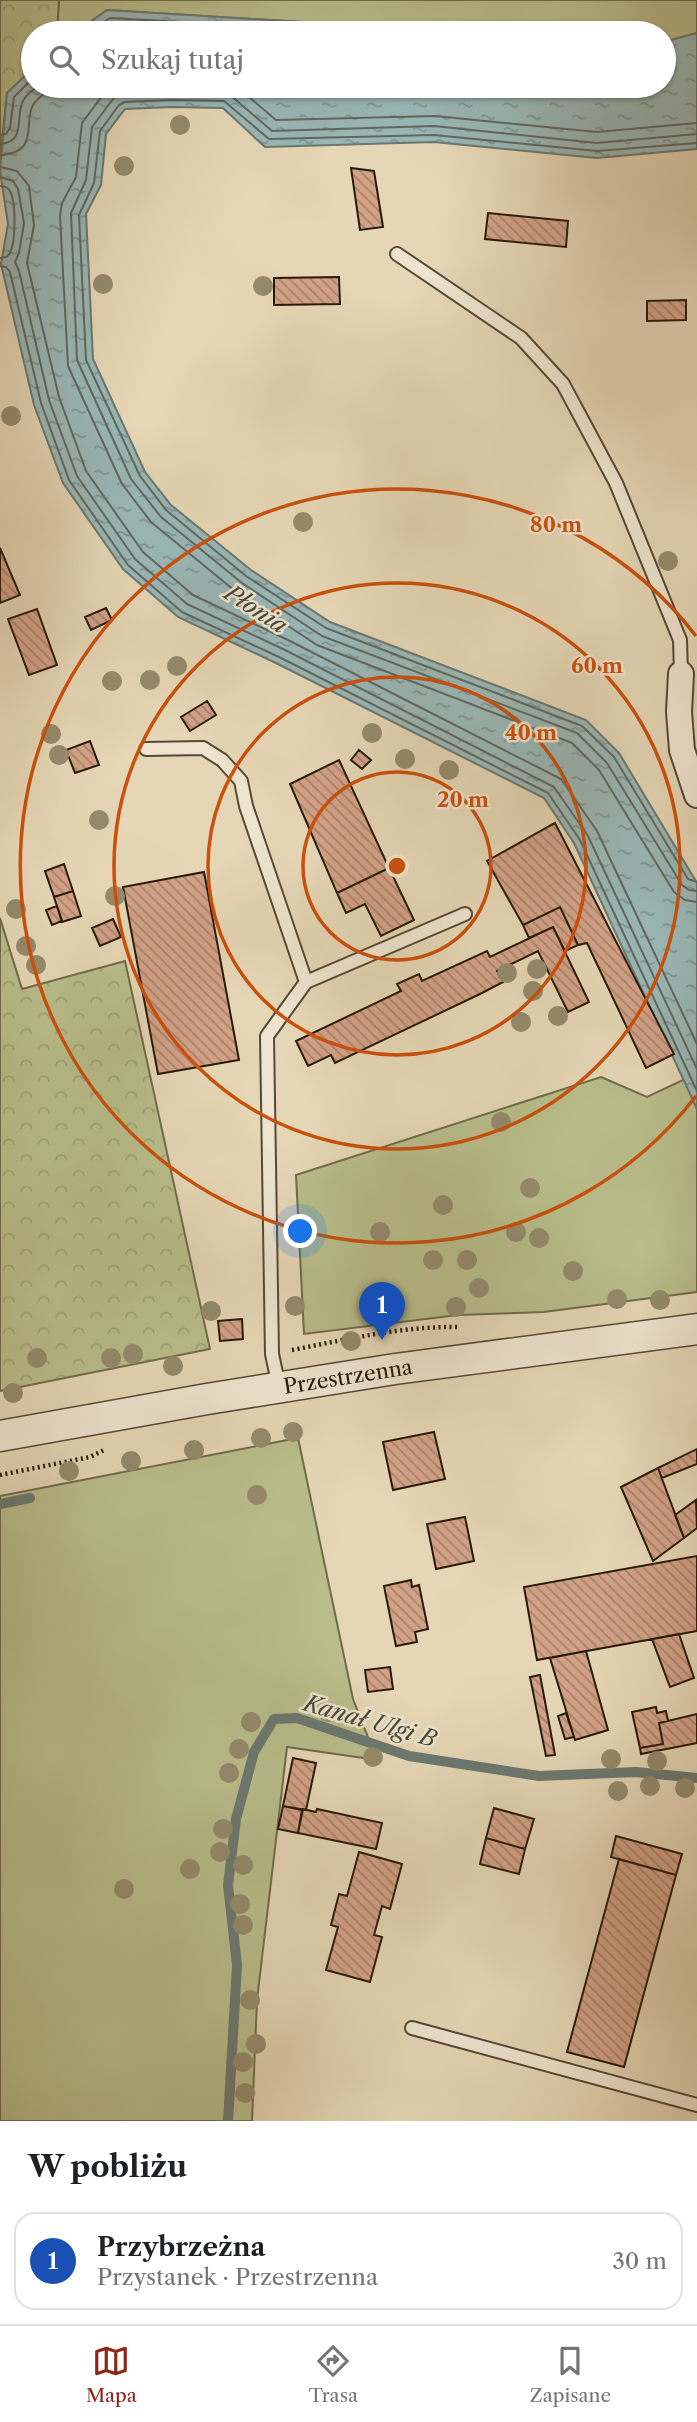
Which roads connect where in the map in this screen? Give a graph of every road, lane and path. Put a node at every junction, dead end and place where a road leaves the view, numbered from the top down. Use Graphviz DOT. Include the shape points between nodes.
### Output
graph roads {
  1 [pos="397,254"];
  2 [pos="681,674"];
  3 [pos="146,749"];
  4 [pos="697,795"];
  5 [pos="465,914"];
  6 [pos="306,982"];
  7 [pos="697,1328"];
  8 [pos="279,1387"];
  9 [pos="0,1436"];
  10 [pos="412,2028"];
  11 [pos="697,2105"];
  1 -- 2 [label="lane" via="521,338 563,384 616,483 680,640"];
  2 -- 4 [label="street" via="682,750"];
  3 -- 6 [label="lane" via="203,748 241,781"];
  5 -- 6 [label="lane"];
  6 -- 8 [label="lane" via="267,1036 272,1354"];
  7 -- 8 [label="street, Przestrzenna"];
  8 -- 9 [label="street, Przestrzenna"];
  10 -- 11 [label="lane"];
}
